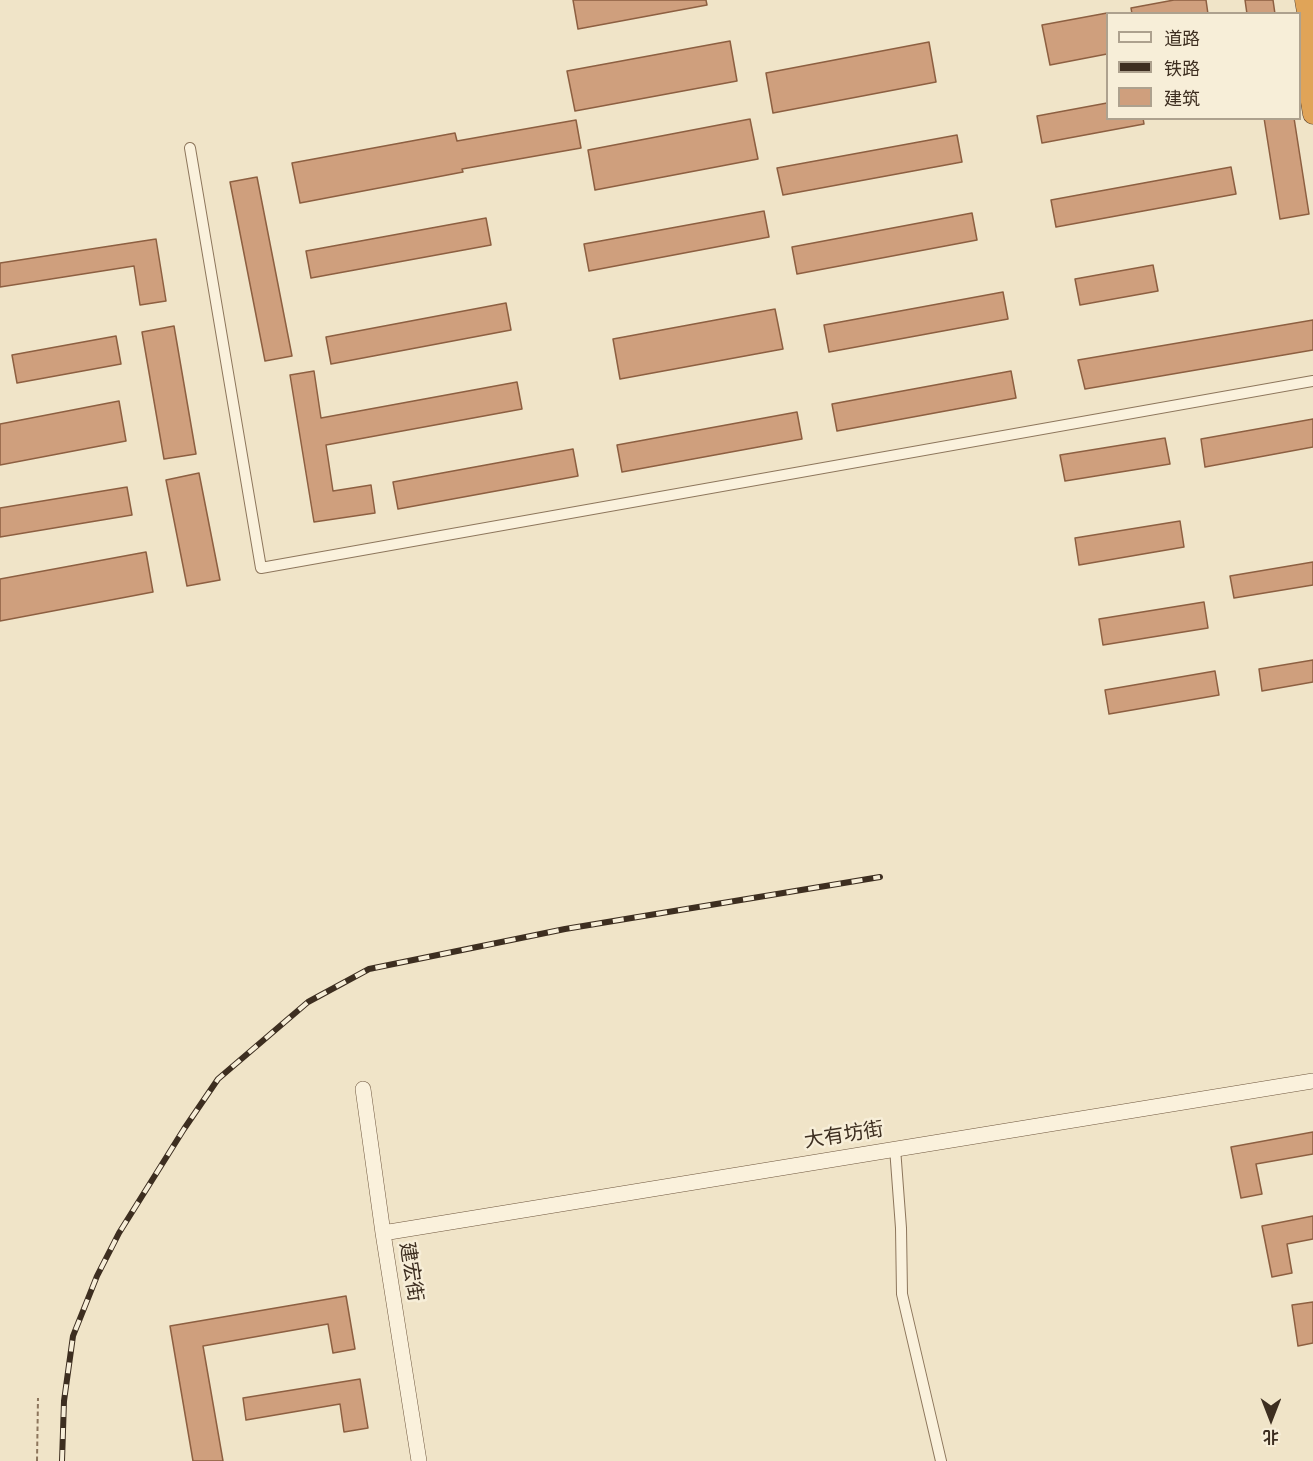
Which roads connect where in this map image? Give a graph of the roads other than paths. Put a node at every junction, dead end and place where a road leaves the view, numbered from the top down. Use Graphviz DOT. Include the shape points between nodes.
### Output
graph roads {
  1 [pos="1305,0"];
  2 [pos="1301,45"];
  3 [pos="1313,50"];
  4 [pos="1313,114"];
  5 [pos="190,148"];
  6 [pos="1313,381"];
  7 [pos="1313,1081"];
  8 [pos="363,1089"];
  9 [pos="895,1148"];
  10 [pos="383,1233"];
  11 [pos="419,1461"];
  12 [pos="941,1461"];
  1 -- 3 [label="highway"];
  2 -- 4 [label="highway"];
  5 -- 6 [label="street" via="261,568"];
  7 -- 9 [label="main road, 大有坊街"];
  8 -- 10 [label="main road, 建宏街"];
  9 -- 10 [label="main road, 大有坊街"];
  9 -- 12 [label="street" via="902,1294"];
  10 -- 11 [label="main road, 建宏街"];
}
